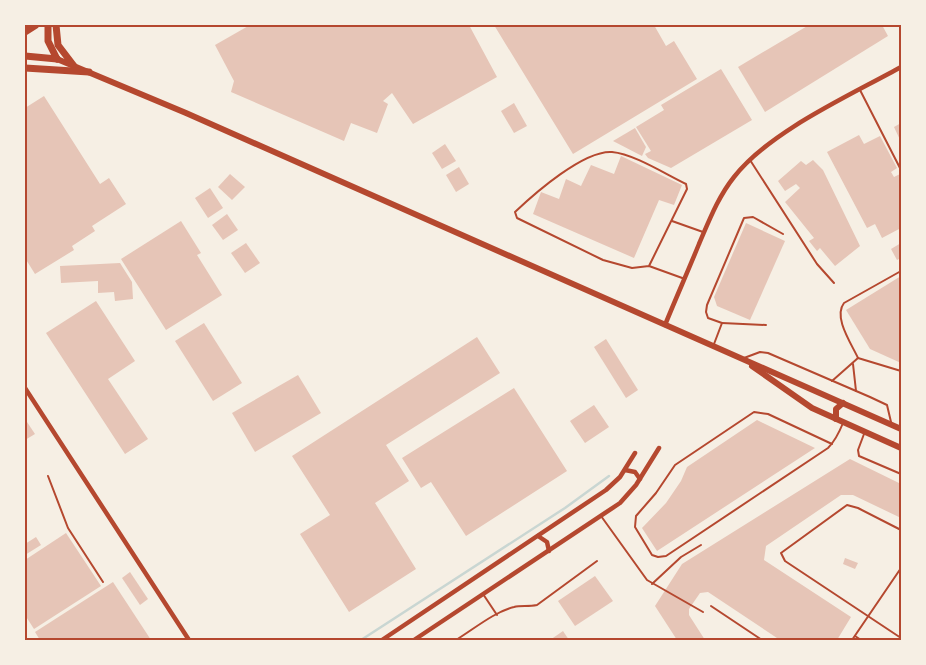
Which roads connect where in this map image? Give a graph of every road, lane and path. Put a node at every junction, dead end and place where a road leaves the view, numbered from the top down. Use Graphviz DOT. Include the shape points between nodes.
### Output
graph roads {
  1 [pos="36,25"];
  2 [pos="48,25"];
  3 [pos="56,25"];
  4 [pos="25,32"];
  5 [pos="25,56"];
  6 [pos="57,59"];
  7 [pos="74,66"];
  8 [pos="901,67"];
  9 [pos="25,68"];
  10 [pos="89,72"];
  11 [pos="860,90"];
  12 [pos="750,160"];
  13 [pos="901,170"];
  14 [pos="672,221"];
  15 [pos="704,233"];
  16 [pos="783,234"];
  17 [pos="649,266"];
  18 [pos="901,271"];
  19 [pos="685,279"];
  20 [pos="834,283"];
  21 [pos="722,323"];
  22 [pos="665,325"];
  23 [pos="766,325"];
  24 [pos="713,346"];
  25 [pos="858,358"];
  26 [pos="742,359"];
  27 [pos="853,364"];
  28 [pos="901,371"];
  29 [pos="832,381"];
  30 [pos="25,388"];
  31 [pos="856,391"];
  32 [pos="843,403"];
  33 [pos="836,419"];
  34 [pos="843,422"];
  35 [pos="892,424"];
  36 [pos="901,429"];
  37 [pos="865,432"];
  38 [pos="832,444"];
  39 [pos="659,448"];
  40 [pos="901,448"];
  41 [pos="635,454"];
  42 [pos="626,470"];
  43 [pos="901,474"];
  44 [pos="48,476"];
  45 [pos="640,479"];
  46 [pos="601,516"];
  47 [pos="901,530"];
  48 [pos="538,536"];
  49 [pos="701,545"];
  50 [pos="549,551"];
  51 [pos="597,561"];
  52 [pos="901,568"];
  53 [pos="103,582"];
  54 [pos="652,584"];
  55 [pos="483,594"];
  56 [pos="711,606"];
  57 [pos="703,612"];
  58 [pos="496,614"];
  59 [pos="868,616"];
  60 [pos="855,636"];
  61 [pos="901,638"];
  62 [pos="189,640"];
  63 [pos="382,640"];
  64 [pos="414,640"];
  65 [pos="456,640"];
  66 [pos="762,640"];
  67 [pos="852,640"];
  68 [pos="861,640"];
  1 -- 4 [label="main road"];
  2 -- 6 [label="main road" via="48,41"];
  3 -- 7 [label="main road" via="58,45"];
  5 -- 6 [label="main road"];
  6 -- 7 [label="main road"];
  7 -- 10 [label="main road"];
  8 -- 11 [label="street"];
  9 -- 10 [label="main road"];
  10 -- 22 [label="main road"];
  11 -- 12 [label="street" via="788,131"];
  11 -- 13 [label="lane"];
  12 -- 15 [label="street" via="727,187"];
  12 -- 20 [label="lane" via="817,264"];
  14 -- 15 [label="lane"];
  14 -- 17 [label="lane"];
  14 -- 17 [label="lane" via="686,194 686,184 613,152 599,153 546,183 515,212 517,218 603,260 632,268"];
  15 -- 19 [label="street"];
  16 -- 21 [label="lane" via="753,217 744,218 707,305 708,318"];
  17 -- 19 [label="lane"];
  18 -- 25 [label="lane" via="840,308 840,317"];
  19 -- 22 [label="street"];
  21 -- 23 [label="lane"];
  21 -- 24 [label="lane"];
  22 -- 24 [label="main road"];
  24 -- 26 [label="main road"];
  25 -- 27 [label="lane"];
  25 -- 28 [label="lane"];
  26 -- 29 [label="lane" via="750,354 768,353"];
  26 -- 32 [label="main road"];
  26 -- 33 [label="main road" via="802,402"];
  27 -- 29 [label="lane"];
  27 -- 31 [label="lane"];
  29 -- 31 [label="lane"];
  30 -- 62 [label="street"];
  31 -- 35 [label="lane" via="887,406"];
  32 -- 33 [label="main road" via="836,409"];
  32 -- 35 [label="main road"];
  33 -- 34 [label="main road"];
  34 -- 37 [label="main road"];
  34 -- 38 [label="lane"];
  35 -- 36 [label="main road"];
  37 -- 40 [label="main road"];
  37 -- 43 [label="lane" via="859,456"];
  38 -- 38 [label="lane" via="768,414 754,412 675,465 636,516 635,527 652,555 666,556"];
  39 -- 45 [label="street"];
  41 -- 42 [label="street"];
  42 -- 45 [label="street" via="635,472"];
  42 -- 48 [label="street" via="606,490"];
  44 -- 53 [label="lane" via="68,528"];
  45 -- 46 [label="street" via="627,496"];
  46 -- 50 [label="street"];
  46 -- 54 [label="lane"];
  47 -- 59 [label="lane" via="847,505 781,553 785,561"];
  48 -- 50 [label="street" via="546,542"];
  48 -- 63 [label="street"];
  49 -- 54 [label="lane" via="681,557"];
  50 -- 55 [label="street"];
  51 -- 58 [label="lane" via="537,605 516,606"];
  52 -- 59 [label="lane"];
  54 -- 57 [label="lane"];
  55 -- 58 [label="lane"];
  55 -- 64 [label="street"];
  56 -- 66 [label="lane"];
  58 -- 65 [label="lane"];
  59 -- 60 [label="lane"];
  59 -- 61 [label="lane"];
  60 -- 67 [label="lane"];
  60 -- 68 [label="lane"];
}
